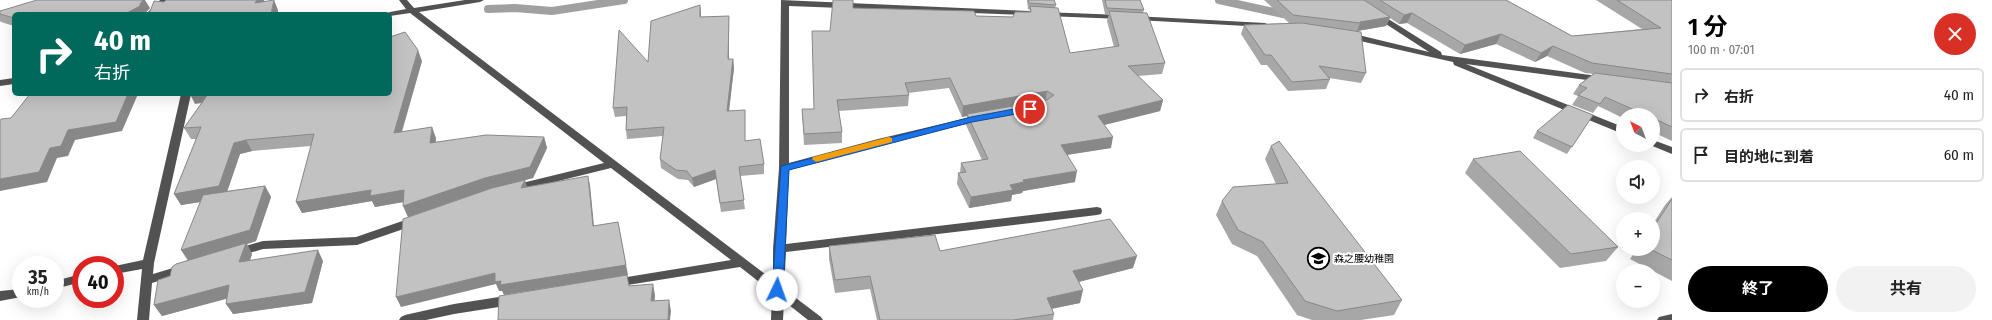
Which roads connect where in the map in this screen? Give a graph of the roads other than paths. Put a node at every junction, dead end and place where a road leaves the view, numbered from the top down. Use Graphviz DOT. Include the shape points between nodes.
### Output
graph roads {
  1 [pos="165,0"];
  2 [pos="403,0"];
  3 [pos="480,0"];
  4 [pos="1353,0"];
  5 [pos="785,2"];
  6 [pos="432,4"];
  7 [pos="410,10"];
  8 [pos="152,12"];
  9 [pos="392,14"];
  10 [pos="1277,26"];
  11 [pos="1342,35"];
  12 [pos="1444,58"];
  13 [pos="12,80"];
  14 [pos="1612,80"];
  15 [pos="0,83"];
  16 [pos="186,96"];
  17 [pos="994,115"];
  18 [pos="1616,128"];
  19 [pos="1660,146"];
  20 [pos="1672,151"];
  21 [pos="613,164"];
  22 [pos="784,168"];
  23 [pos="500,191"];
  24 [pos="1097,211"];
  25 [pos="422,218"];
  26 [pos="779,249"];
  27 [pos="227,256"];
  28 [pos="148,263"];
  29 [pos="741,263"];
  30 [pos="191,267"];
  31 [pos="124,268"];
  32 [pos="147,280"];
  33 [pos="602,285"];
  34 [pos="777,290"];
  35 [pos="12,294"];
  36 [pos="0,296"];
  37 [pos="524,298"];
  38 [pos="1672,319"];
  39 [pos="143,320"];
  40 [pos="406,320"];
  41 [pos="777,320"];
  42 [pos="817,320"];
  43 [pos="1663,320"];
  1 -- 8 [label="street"];
  2 -- 7 [label="street"];
  3 -- 6 [label="street"];
  4 -- 12 [label="street"];
  5 -- 10 [label="street"];
  5 -- 22 [label="street"];
  6 -- 7 [label="street"];
  7 -- 9 [label="street"];
  7 -- 21 [label="street"];
  11 -- 12 [label="street"];
  12 -- 14 [label="street"];
  12 -- 18 [label="street"];
  13 -- 15 [label="street"];
  16 -- 28 [label="street"];
  17 -- 22 [label="street" via="878,142"];
  19 -- 20 [label="street"];
  21 -- 23 [label="street"];
  21 -- 29 [label="street"];
  22 -- 26 [label="street"];
  24 -- 26 [label="street"];
  25 -- 27 [label="street" via="357,241 263,245"];
  26 -- 34 [label="street"];
  28 -- 31 [label="street"];
  28 -- 32 [label="street"];
  29 -- 33 [label="street"];
  29 -- 34 [label="street"];
  30 -- 32 [label="street"];
  32 -- 39 [label="street"];
  34 -- 41 [label="street"];
  34 -- 42 [label="street"];
  35 -- 36 [label="street"];
  37 -- 40 [label="street" via="454,309"];
  38 -- 43 [label="street"];
}
